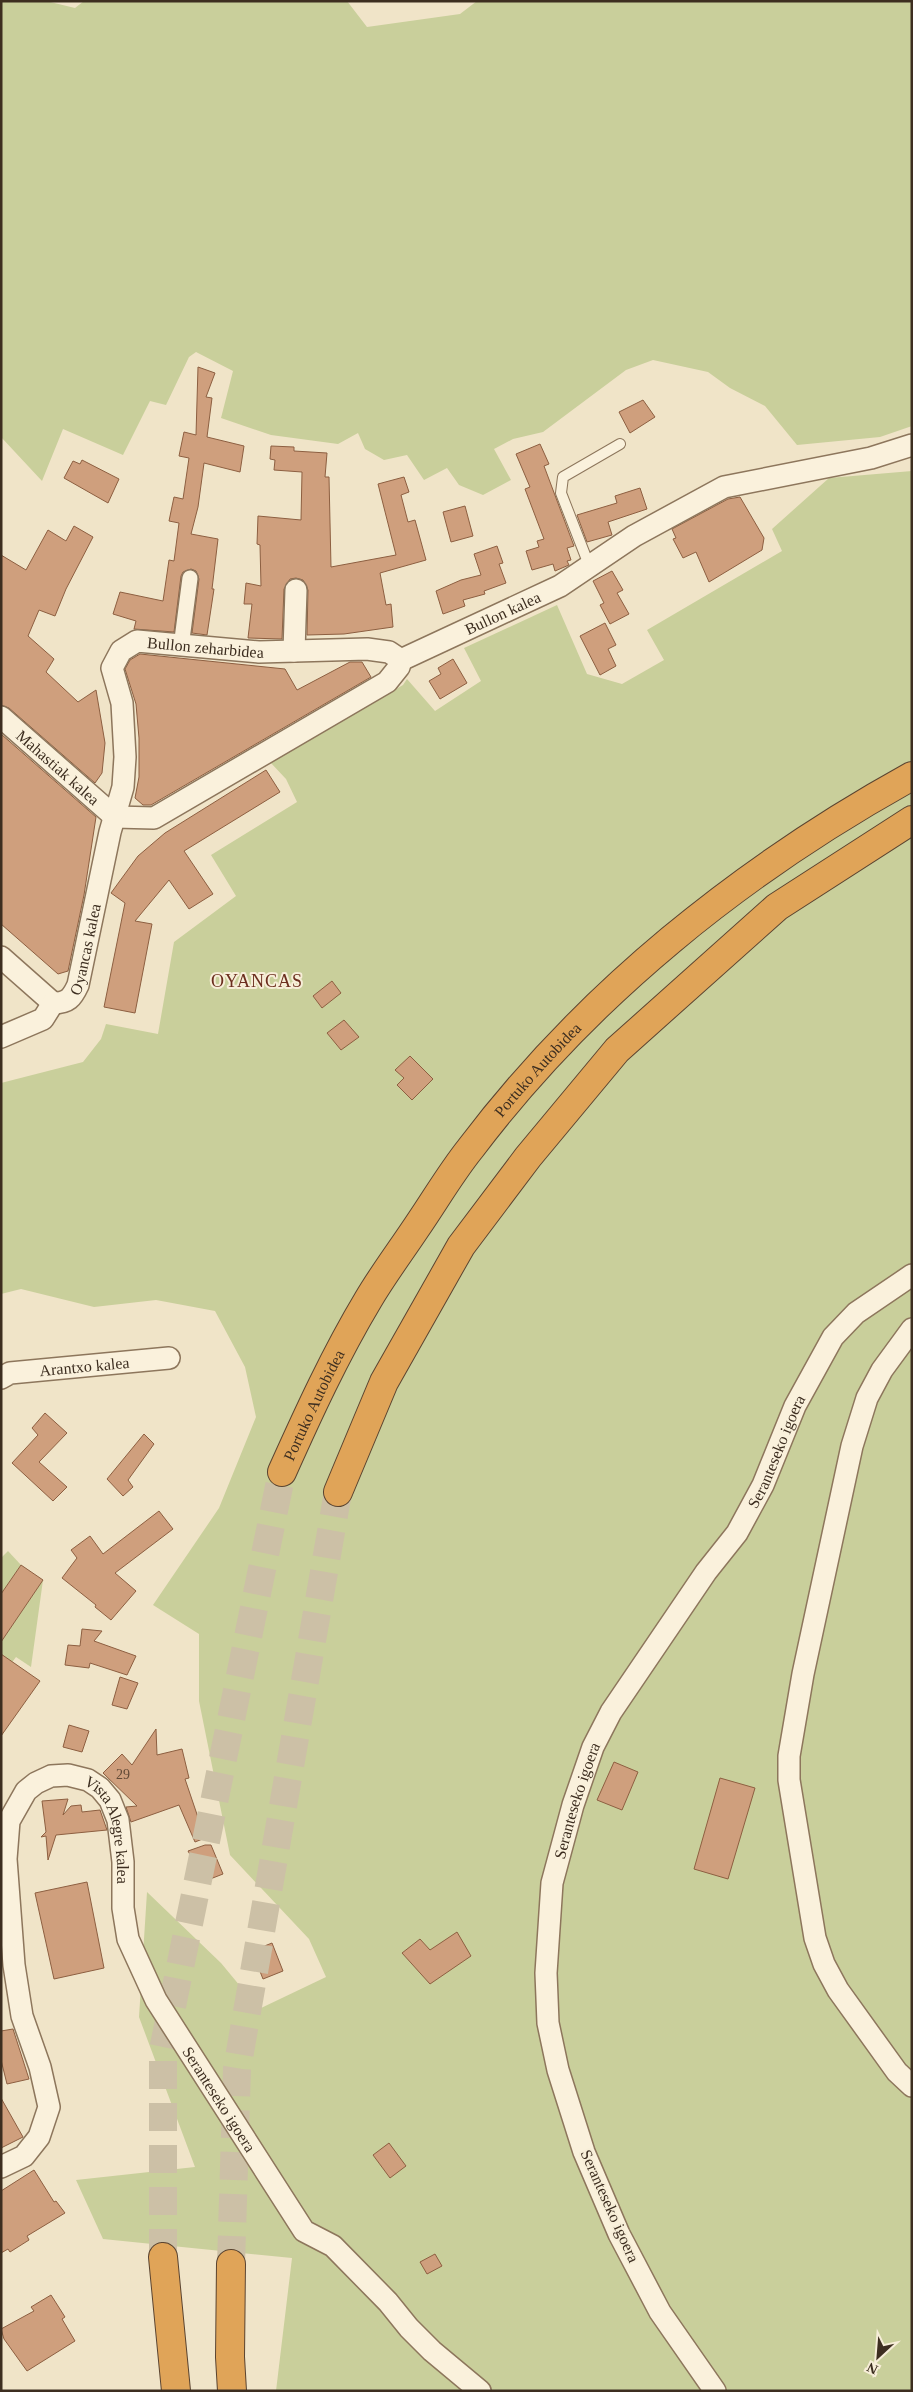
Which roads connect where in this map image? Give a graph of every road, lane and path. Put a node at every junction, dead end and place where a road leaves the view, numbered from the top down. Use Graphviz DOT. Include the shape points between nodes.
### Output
graph roads {
  1 [pos="620,444"];
  2 [pos="912,445"];
  3 [pos="589,565"];
  4 [pos="190,578"];
  5 [pos="296,590"];
  6 [pos="181,646"];
  7 [pos="294,651"];
  8 [pos="401,660"];
  9 [pos="1,717"];
  10 [pos="912,776"];
  11 [pos="115,817"];
  12 [pos="912,820"];
  13 [pos="1,957"];
  14 [pos="53,1003"];
  15 [pos="1,1037"];
  16 [pos="912,1275"];
  17 [pos="912,1330"];
  18 [pos="169,1358"];
  19 [pos="1,1378"];
  20 [pos="282,1472"];
  21 [pos="338,1492"];
  22 [pos="123,1908"];
  23 [pos="912,2086"];
  24 [pos="1,2167"];
  25 [pos="163,2257"];
  26 [pos="231,2264"];
  27 [pos="176,2391"];
  28 [pos="232,2391"];
  29 [pos="480,2391"];
  30 [pos="715,2391"];
  1 -- 3 [label="lane" via="563,477 561,493"];
  2 -- 3 [label="street, Bullon kalea" via="871,458 724,487 634,536"];
  3 -- 8 [label="street, Bullon kalea" via="560,586"];
  4 -- 6 [label="street"];
  5 -- 7 [label="street"];
  6 -- 7 [label="street, Bullon zeharbidea" via="259,652"];
  6 -- 11 [label="street, Bullon zeharbidea" via="137,641 121,651 112,668 122,703 125,757 123,787"];
  7 -- 8 [label="street, Bullon zeharbidea" via="367,649 389,652"];
  8 -- 11 [label="street" via="388,682 154,818"];
  9 -- 11 [label="street, Mahastiak kalea"];
  10 -- 20 [label="highway, Portuko Autobidea" via="869,800 727,893 604,998 533,1073 469,1149 368,1300 318,1392"];
  11 -- 14 [label="street, Oyancas kalea" via="78,985 72,998 64,1003"];
  12 -- 21 [label="highway" via="777,907 617,1050 528,1157 461,1246 384,1382"];
  13 -- 14 [label="street"];
  14 -- 15 [label="street, Oyancas kalea" via="43,1019"];
  16 -- 30 [label="street, Seranteseko igoera" via="856,1313 833,1337 794,1406 763,1485 737,1533 706,1572 611,1712 593,1747 552,1883 546,1973 548,2023 558,2070 584,2152 620,2234 660,2312"];
  17 -- 23 [label="street" via="882,1370 867,1398 852,1446 803,1674 789,1780 815,1938 824,1964 838,1990 897,2072"];
  18 -- 19 [label="street, Arantxo kalea" via="10,1373"];
  22 -- 24 [label="street, Vista Alegre kalea" via="123,1862 118,1820 110,1800 88,1780 68,1775 51,1776 36,1783 26,1791 10,1821 6,1859 14,1965 22,2016 40,2067 49,2107 39,2137 24,2156"];
  22 -- 29 [label="street, Seranteseko igoera" via="128,1938 156,2000 304,2231 333,2246 432,2351"];
  25 -- 27 [label="highway"];
  26 -- 28 [label="highway"];
}
